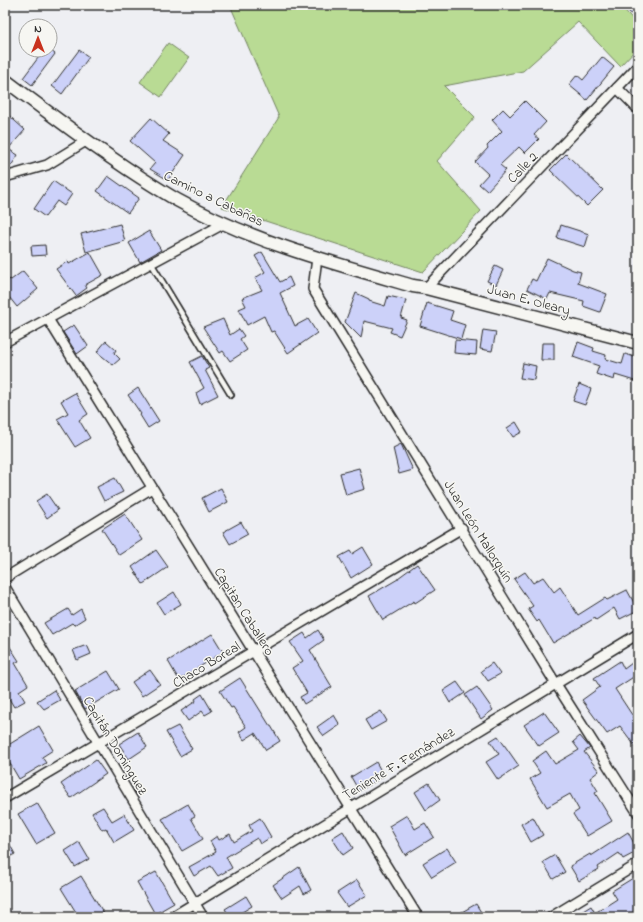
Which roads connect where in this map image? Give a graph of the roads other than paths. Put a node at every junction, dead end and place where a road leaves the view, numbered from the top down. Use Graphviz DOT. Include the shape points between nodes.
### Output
graph roads {
  1 [pos="638,66"];
  2 [pos="5,80"];
  3 [pos="617,88"];
  4 [pos="638,108"];
  5 [pos="86,141"];
  6 [pos="5,177"];
  7 [pos="225,223"];
  8 [pos="316,258"];
  9 [pos="151,263"];
  10 [pos="413,286"];
  11 [pos="426,288"];
  12 [pos="48,319"];
  13 [pos="5,342"];
  14 [pos="638,343"];
  15 [pos="231,395"];
  16 [pos="152,488"];
  17 [pos="462,528"];
  18 [pos="5,578"];
  19 [pos="5,587"];
  20 [pos="638,634"];
  21 [pos="254,652"];
  22 [pos="556,684"];
  23 [pos="99,743"];
  24 [pos="5,798"];
  25 [pos="350,808"];
  26 [pos="638,813"];
  27 [pos="638,864"];
  28 [pos="194,903"];
  29 [pos="172,917"];
  30 [pos="203,917"];
  31 [pos="418,917"];
  32 [pos="551,917"];
  1 -- 3 [label="street, Calle 2"];
  2 -- 5 [label="street, Camino a Cabañas"];
  3 -- 4 [label="street"];
  3 -- 11 [label="street, Calle 2"];
  5 -- 6 [label="street" via="47,165"];
  5 -- 7 [label="street, Camino a Cabañas" via="177,200"];
  7 -- 8 [label="street, Camino a Cabañas"];
  7 -- 9 [label="street"];
  8 -- 10 [label="street, Camino a Cabañas"];
  8 -- 17 [label="street, Juan León Mallorquín" via="313,289"];
  9 -- 12 [label="street"];
  9 -- 15 [label="lane"];
  10 -- 11 [label="street, Juan E. Oleary"];
  11 -- 14 [label="street, Juan E. Oleary"];
  12 -- 13 [label="street"];
  12 -- 16 [label="street, Capitan Caballero"];
  16 -- 18 [label="street"];
  16 -- 21 [label="street, Capitan Caballero"];
  17 -- 21 [label="street, Chaco Boreal"];
  17 -- 22 [label="street, Juan León Mallorquín"];
  19 -- 23 [label="street, Capitán Dominguez"];
  20 -- 22 [label="street, Teniente F. Fernández"];
  21 -- 23 [label="street, Chaco Boreal"];
  21 -- 25 [label="street, Capitan Caballero"];
  22 -- 25 [label="street, Teniente F. Fernández"];
  22 -- 26 [label="street, Juan León Mallorquín"];
  23 -- 24 [label="street, Chaco Boreal"];
  23 -- 28 [label="street, Capitán Dominguez"];
  25 -- 28 [label="street, Teniente F. Fernández"];
  25 -- 31 [label="street, Capitan Caballero"];
  27 -- 32 [label="street"];
  28 -- 29 [label="street, Teniente F. Fernández"];
  28 -- 30 [label="street, Capitán Dominguez"];
}
